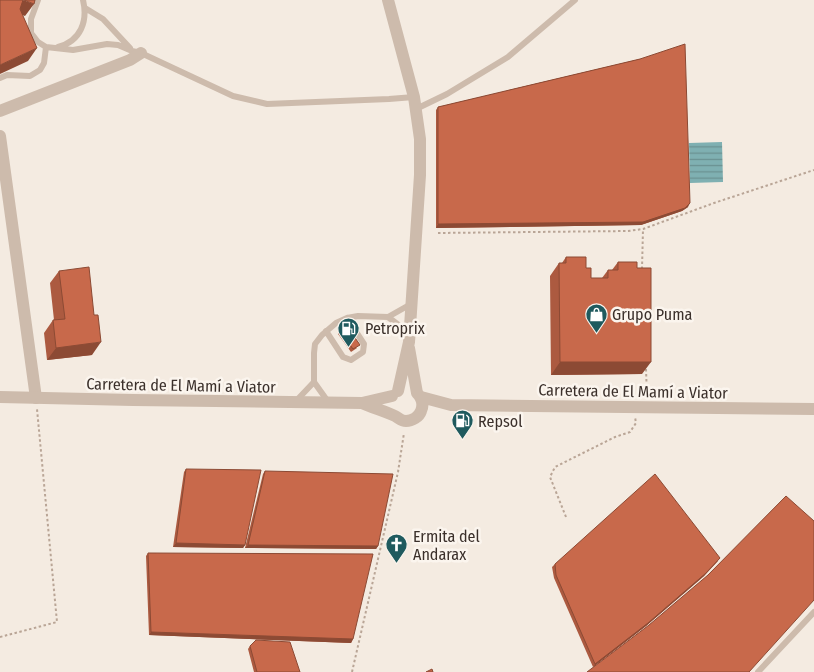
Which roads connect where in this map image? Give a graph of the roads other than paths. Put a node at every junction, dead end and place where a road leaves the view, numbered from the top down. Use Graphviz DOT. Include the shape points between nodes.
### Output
graph roads {
  1 [pos="38,0"];
  2 [pos="83,0"];
  3 [pos="388,0"];
  4 [pos="575,0"];
  5 [pos="85,8"];
  6 [pos="46,47"];
  7 [pos="54,48"];
  8 [pos="136,52"];
  9 [pos="0,78"];
  10 [pos="415,103"];
  11 [pos="0,111"];
  12 [pos="0,136"];
  13 [pos="411,304"];
  14 [pos="388,317"];
  15 [pos="347,318"];
  16 [pos="326,331"];
  17 [pos="357,334"];
  18 [pos="350,338"];
  19 [pos="409,338"];
  20 [pos="344,343"];
  21 [pos="337,347"];
  22 [pos="314,382"];
  23 [pos="395,394"];
  24 [pos="419,395"];
  25 [pos="0,397"];
  26 [pos="36,398"];
  27 [pos="294,403"];
  28 [pos="329,403"];
  29 [pos="362,403"];
  30 [pos="451,405"];
  31 [pos="814,409"];
  32 [pos="420,413"];
  33 [pos="401,419"];
  34 [pos="814,612"];
  35 [pos="758,672"];
  1 -- 6 [label="lane" via="31,19 31,33"];
  2 -- 5 [label="lane"];
  3 -- 10 [label="street"];
  4 -- 10 [label="lane" via="508,57 447,94"];
  5 -- 7 [label="lane" via="84,25 77,36 67,45"];
  5 -- 8 [label="lane" via="103,20"];
  6 -- 7 [label="lane"];
  6 -- 9 [label="lane" via="40,70 30,76 7,75"];
  7 -- 8 [label="lane" via="72,50 106,44"];
  8 -- 10 [label="lane" via="233,96 267,104 390,99"];
  8 -- 11 [label="street" via="130,60"];
  10 -- 13 [label="street" via="420,175"];
  12 -- 26 [label="street"];
  13 -- 14 [label="lane"];
  13 -- 19 [label="street"];
  14 -- 15 [label="lane"];
  14 -- 19 [label="lane"];
  15 -- 16 [label="lane"];
  15 -- 17 [label="lane"];
  16 -- 21 [label="lane"];
  16 -- 22 [label="lane" via="315,344"];
  17 -- 18 [label="lane"];
  17 -- 21 [label="lane" via="364,344 362,352 350,360 343,357"];
  19 -- 23 [label="street"];
  19 -- 24 [label="street"];
  20 -- 21 [label="lane"];
  22 -- 27 [label="lane"];
  22 -- 28 [label="lane"];
  23 -- 24 [label="street" via="407,388"];
  23 -- 29 [label="street"];
  23 -- 33 [label="street" via="390,407"];
  24 -- 30 [label="street"];
  24 -- 32 [label="street"];
  25 -- 26 [label="street, Carretera de El Mamí a Viator"];
  26 -- 27 [label="street, Carretera de El Mamí a Viator"];
  27 -- 28 [label="street, Carretera de El Mamí a Viator"];
  28 -- 29 [label="street, Carretera de El Mamí a Viator"];
  29 -- 33 [label="street"];
  30 -- 31 [label="street, Carretera de El Mamí a Viator"];
  30 -- 32 [label="street"];
  32 -- 33 [label="street" via="415,419"];
  34 -- 35 [label="lane"];
}
